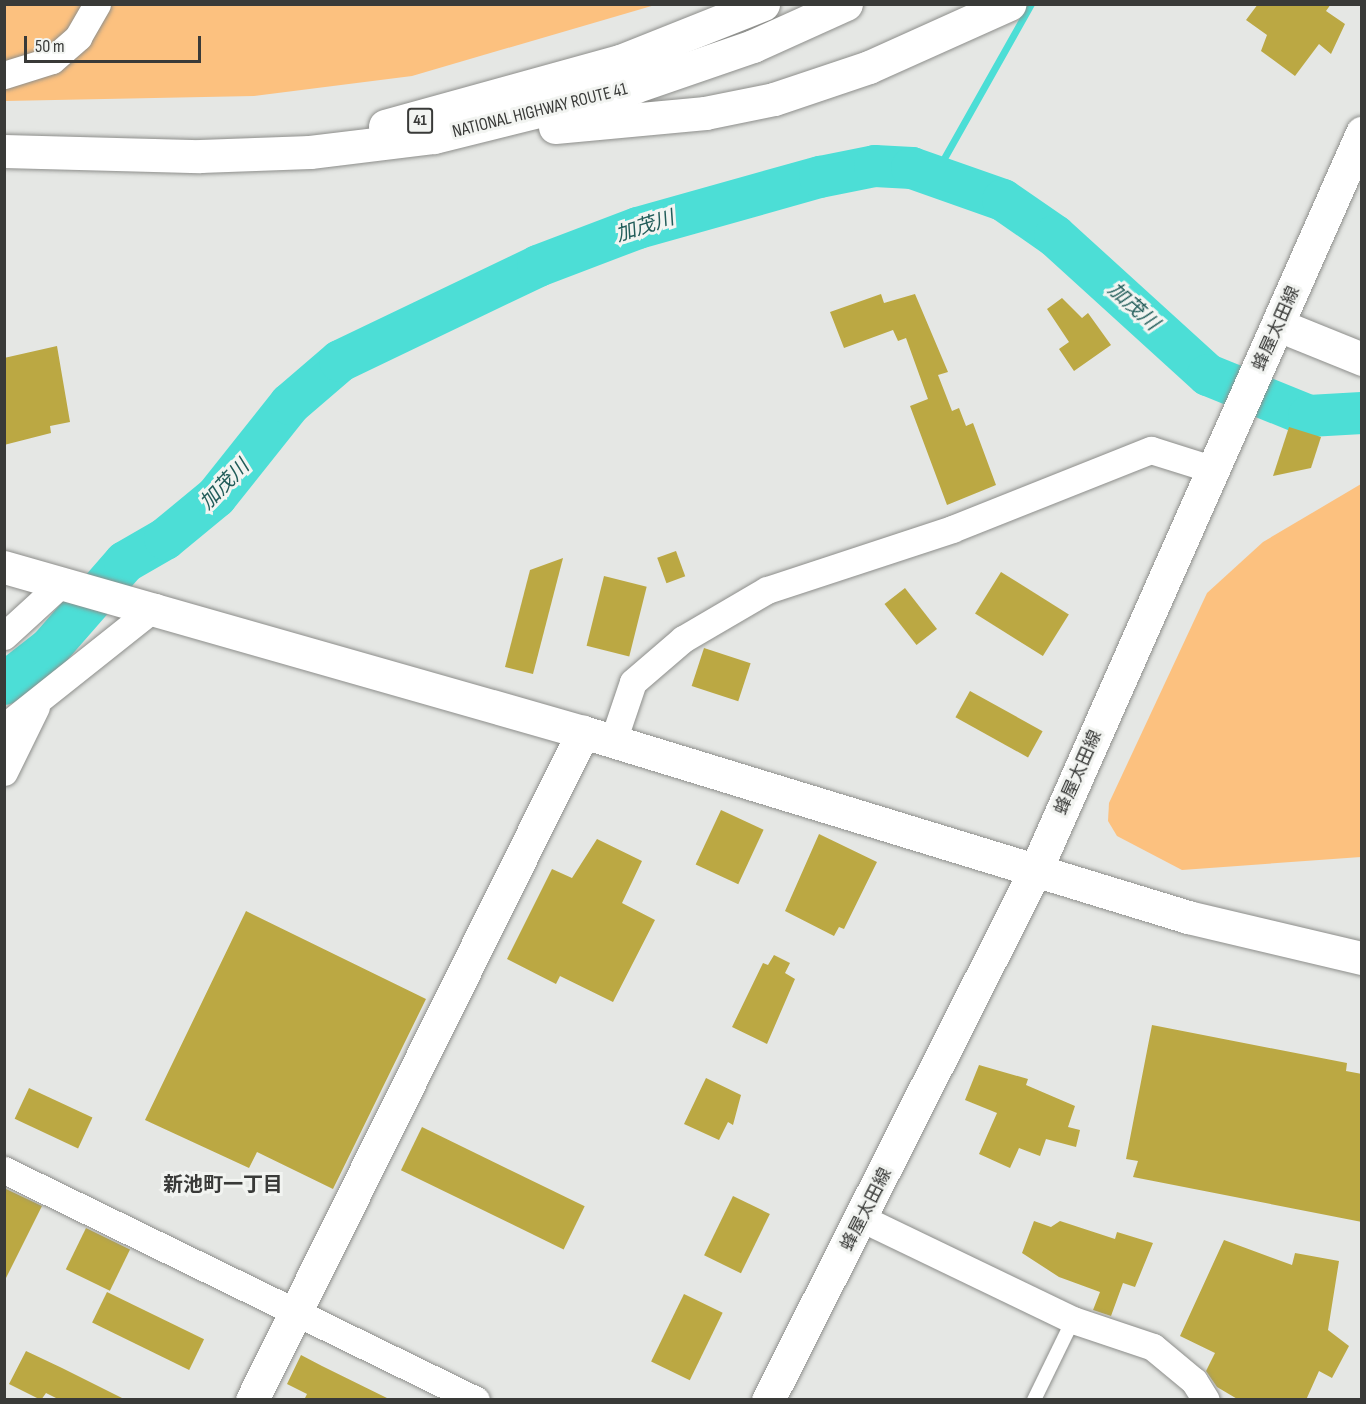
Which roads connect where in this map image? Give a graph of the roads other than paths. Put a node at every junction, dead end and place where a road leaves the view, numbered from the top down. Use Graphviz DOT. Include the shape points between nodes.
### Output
graph roads {
  1 [pos="97,4"];
  2 [pos="763,4"];
  3 [pos="819,4"];
  4 [pos="846,4"];
  5 [pos="1009,4"];
  6 [pos="4,75"];
  7 [pos="374,129"];
  8 [pos="4,132"];
  9 [pos="1362,133"];
  10 [pos="434,138"];
  11 [pos="4,151"];
  12 [pos="1278,326"];
  13 [pos="1362,359"];
  14 [pos="1215,470"];
  15 [pos="4,567"];
  16 [pos="63,582"];
  17 [pos="155,608"];
  18 [pos="4,636"];
  19 [pos="36,707"];
  20 [pos="4,727"];
  21 [pos="598,737"];
  22 [pos="4,772"];
  23 [pos="1037,867"];
  24 [pos="1362,958"];
  25 [pos="4,1170"];
  26 [pos="863,1219"];
  27 [pos="295,1314"];
  28 [pos="1073,1320"];
  29 [pos="252,1400"];
  30 [pos="476,1400"];
  31 [pos="768,1400"];
  32 [pos="1034,1400"];
  33 [pos="1206,1400"];
  1 -- 6 [label="street" via="78,38 52,60"];
  2 -- 7 [label="main road, 41" via="620,61"];
  3 -- 7 [label="main road, NATIONAL HIGHWAY ROUTE 41 / 41" via="694,54 580,89"];
  4 -- 10 [label="main road, NATIONAL HIGHWAY ROUTE 41 / 41" via="753,45 634,87"];
  5 -- 10 [label="main road, 41" via="869,67 739,107"];
  7 -- 8 [label="main road, NATIONAL HIGHWAY ROUTE 41 / 41" via="202,141"];
  9 -- 12 [label="main road, 蜂屋太田線"];
  10 -- 11 [label="main road, NATIONAL HIGHWAY ROUTE 41 / 41" via="310,152 211,156"];
  12 -- 13 [label="main road"];
  12 -- 14 [label="main road, 蜂屋太田線"];
  14 -- 21 [label="street" via="1150,450 952,529 767,590 683,639 633,682"];
  14 -- 23 [label="main road, 蜂屋太田線"];
  15 -- 16 [label="main road"];
  16 -- 17 [label="main road"];
  16 -- 18 [label="street"];
  17 -- 19 [label="street"];
  17 -- 21 [label="main road"];
  19 -- 20 [label="street"];
  19 -- 22 [label="street"];
  21 -- 23 [label="main road"];
  21 -- 27 [label="main road"];
  23 -- 24 [label="main road" via="1188,916"];
  23 -- 26 [label="main road, 蜂屋太田線"];
  25 -- 27 [label="street"];
  26 -- 28 [label="street"];
  26 -- 31 [label="main road, 蜂屋太田線"];
  27 -- 29 [label="main road"];
  27 -- 30 [label="street"];
  28 -- 32 [label="lane"];
  28 -- 33 [label="street" via="1153,1347 1194,1381"];
}
